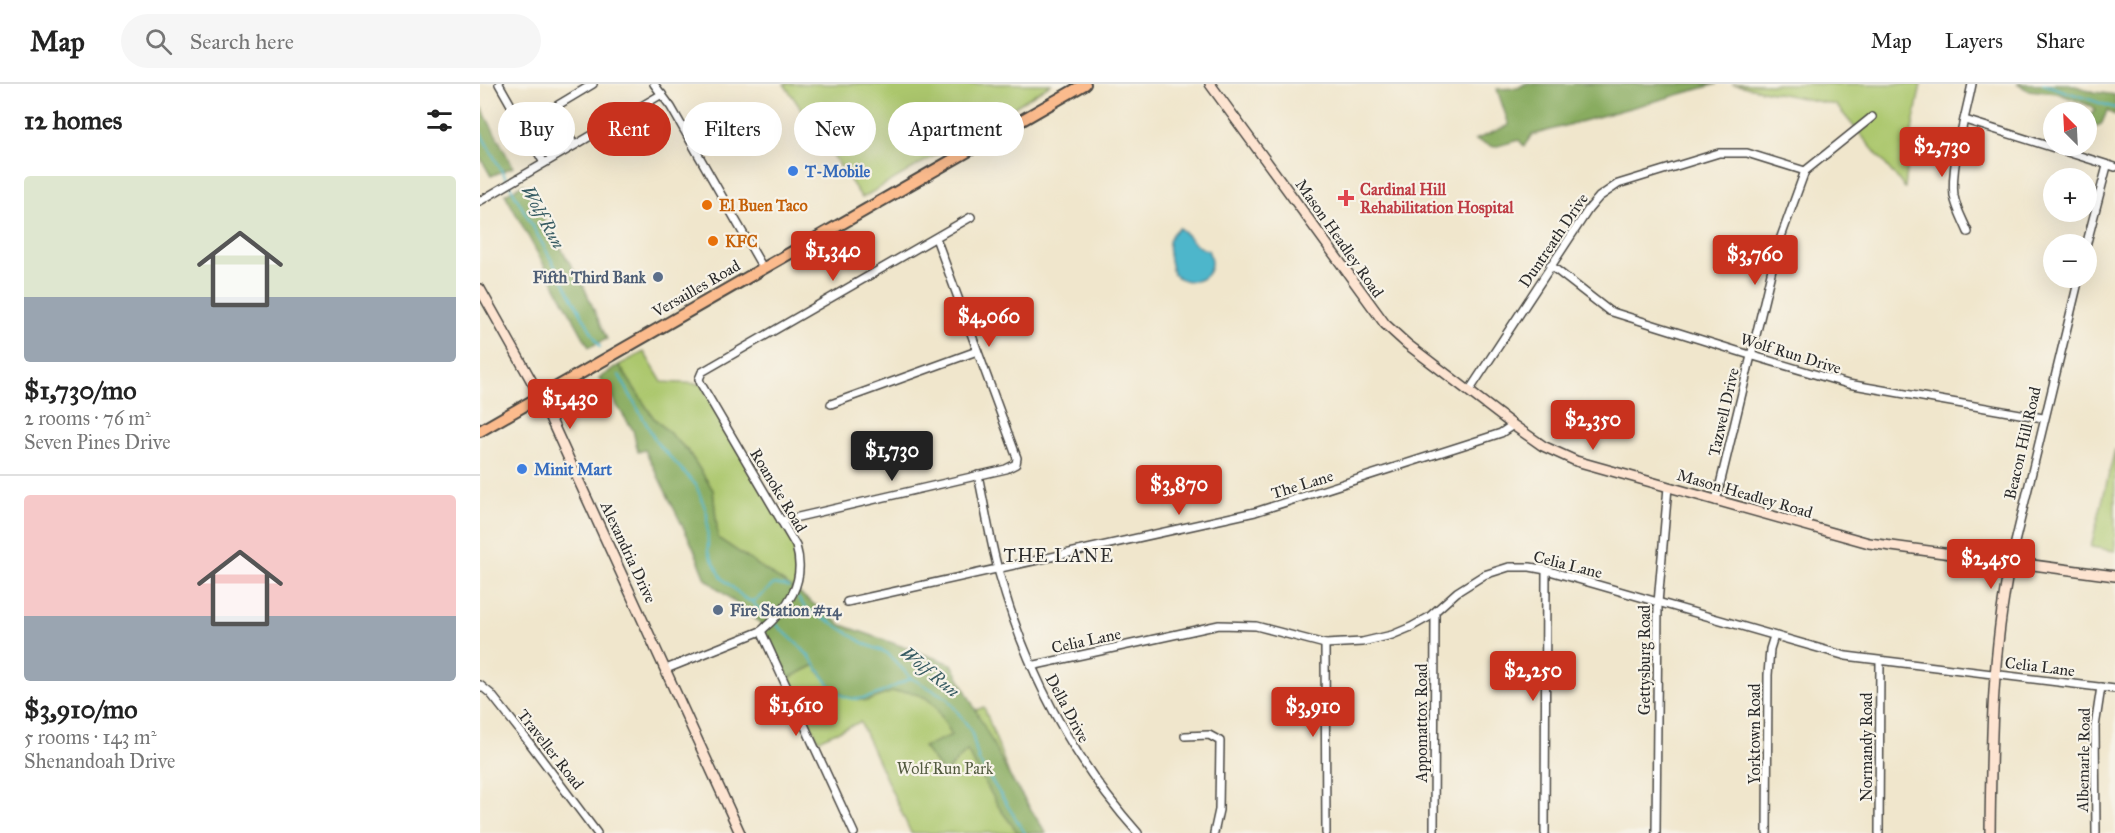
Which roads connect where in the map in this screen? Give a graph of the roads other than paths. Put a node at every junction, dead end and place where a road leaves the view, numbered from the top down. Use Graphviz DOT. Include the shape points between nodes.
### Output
graph roads {
  1 [pos="499,84"];
  2 [pos="593,84"];
  3 [pos="654,84"];
  4 [pos="1085,84"];
  5 [pos="1210,84"];
  6 [pos="1972,84"];
  7 [pos="662,94"];
  8 [pos="563,102"];
  9 [pos="1872,117"];
  10 [pos="1965,120"];
  11 [pos="575,145"];
  12 [pos="556,156"];
  13 [pos="544,163"];
  14 [pos="2107,166"];
  15 [pos="2115,168"];
  16 [pos="1805,171"];
  17 [pos="480,201"];
  18 [pos="971,217"];
  19 [pos="1968,232"];
  20 [pos="2089,234"];
  21 [pos="936,238"];
  22 [pos="1550,265"];
  23 [pos="763,268"];
  24 [pos="2076,288"];
  25 [pos="480,290"];
  26 [pos="976,351"];
  27 [pos="1750,355"];
  28 [pos="1469,392"];
  29 [pos="540,396"];
  30 [pos="831,404"];
  31 [pos="2043,418"];
  32 [pos="1513,425"];
  33 [pos="480,431"];
  34 [pos="978,475"];
  35 [pos="1668,487"];
  36 [pos="1716,501"];
  37 [pos="781,521"];
  38 [pos="2010,563"];
  39 [pos="998,570"];
  40 [pos="1546,570"];
  41 [pos="2115,576"];
  42 [pos="848,602"];
  43 [pos="1658,603"];
  44 [pos="1435,613"];
  45 [pos="761,631"];
  46 [pos="1774,636"];
  47 [pos="1325,644"];
  48 [pos="1880,661"];
  49 [pos="1031,666"];
  50 [pos="666,669"];
  51 [pos="1994,674"];
  52 [pos="480,685"];
  53 [pos="2101,687"];
  54 [pos="2115,689"];
  55 [pos="1185,736"];
  56 [pos="597,833"];
  57 [pos="740,833"];
  58 [pos="854,833"];
  59 [pos="1138,833"];
  60 [pos="1214,833"];
  61 [pos="1326,833"];
  62 [pos="1434,833"];
  63 [pos="1545,833"];
  64 [pos="1656,833"];
  65 [pos="1767,833"];
  66 [pos="1879,833"];
  67 [pos="1990,833"];
  68 [pos="2096,833"];
  1 -- 13 [label="street"];
  2 -- 8 [label="street"];
  3 -- 7 [label="street"];
  4 -- 23 [label="main road, Versailles Road"];
  5 -- 28 [label="main road, Mason Headley Road" via="1377,315"];
  6 -- 10 [label="street"];
  7 -- 11 [label="street"];
  7 -- 23 [label="street"];
  9 -- 16 [label="street"];
  10 -- 14 [label="street"];
  10 -- 19 [label="street" via="1954,186 1955,200"];
  12 -- 13 [label="street"];
  13 -- 17 [label="street"];
  14 -- 15 [label="street"];
  14 -- 20 [label="street"];
  16 -- 22 [label="street, Duntreath Drive" via="1736,151 1712,154 1631,179 1599,197"];
  16 -- 27 [label="street, Tazwell Drive" via="1777,248"];
  18 -- 21 [label="street"];
  21 -- 26 [label="street"];
  21 -- 37 [label="street, Roanoke Road" via="700,375 701,384"];
  22 -- 27 [label="street, Wolf Run Drive" via="1609,311"];
  22 -- 28 [label="street, Duntreath Drive"];
  23 -- 29 [label="main road, Versailles Road"];
  24 -- 31 [label="street, Beacon Hill Road"];
  25 -- 29 [label="main road, Alexandria Drive"];
  26 -- 30 [label="street"];
  26 -- 34 [label="street" via="1017,462 1006,469"];
  27 -- 31 [label="street, Wolf Run Drive" via="1848,384"];
  27 -- 36 [label="street, Tazwell Drive"];
  28 -- 32 [label="main road, Mason Headley Road"];
  29 -- 33 [label="main road, Versailles Road"];
  29 -- 50 [label="main road, Alexandria Drive"];
  31 -- 38 [label="street, Beacon Hill Road"];
  32 -- 35 [label="main road, Mason Headley Road" via="1562,456"];
  32 -- 39 [label="street, The Lane" via="1501,433 1256,512"];
  34 -- 37 [label="street"];
  34 -- 39 [label="street, Della Drive"];
  35 -- 36 [label="main road, Mason Headley Road"];
  35 -- 43 [label="street, Gettysburg Road"];
  36 -- 38 [label="main road, Mason Headley Road" via="1869,543"];
  37 -- 45 [label="street, Roanoke Road" via="796,546 801,571 784,605"];
  38 -- 41 [label="main road, Mason Headley Road"];
  38 -- 51 [label="main road, Beacon Hill Road"];
  39 -- 42 [label="street, The Lane"];
  39 -- 49 [label="street, Della Drive"];
  40 -- 43 [label="street, Celia Lane"];
  40 -- 44 [label="street, Celia Lane" via="1518,566 1499,569 1457,592"];
  40 -- 63 [label="street"];
  43 -- 46 [label="street, Celia Lane"];
  43 -- 64 [label="street, Gettysburg Road"];
  44 -- 47 [label="street, Celia Lane" via="1392,635"];
  44 -- 62 [label="street, Appomattox Road"];
  45 -- 50 [label="street, Roanoke Road"];
  45 -- 58 [label="street"];
  46 -- 48 [label="street, Celia Lane"];
  46 -- 65 [label="street, Yorktown Road" via="1768,661"];
  47 -- 49 [label="street, Celia Lane" via="1256,626 1219,625"];
  47 -- 61 [label="street"];
  48 -- 51 [label="street, Celia Lane"];
  48 -- 66 [label="street, Normandy Road"];
  49 -- 59 [label="street, Della Drive" via="1077,754"];
  50 -- 57 [label="main road, Alexandria Drive"];
  51 -- 53 [label="street, Celia Lane"];
  51 -- 67 [label="main road, Beacon Hill Road"];
  52 -- 56 [label="street, Traveller Road" via="491,694"];
  53 -- 54 [label="street, Celia Lane"];
  53 -- 68 [label="street, Albemarle Road" via="2095,728"];
  55 -- 60 [label="street" via="1209,735 1220,741"];
}
